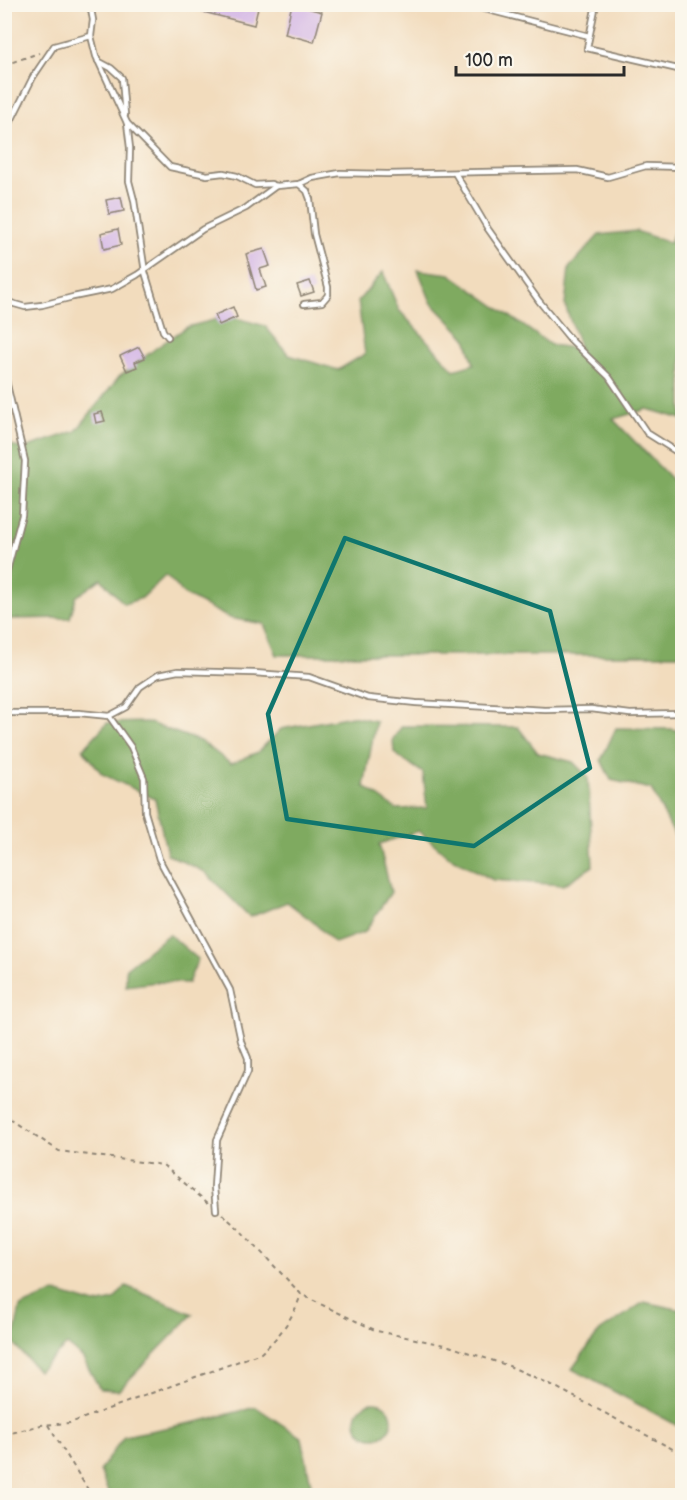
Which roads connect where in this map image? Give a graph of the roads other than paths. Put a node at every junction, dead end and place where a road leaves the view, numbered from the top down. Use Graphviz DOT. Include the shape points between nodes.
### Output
graph roads {
  1 [pos="90,4"];
  2 [pos="465,4"];
  3 [pos="596,4"];
  4 [pos="91,36"];
  5 [pos="589,36"];
  6 [pos="98,62"];
  7 [pos="682,70"];
  8 [pos="126,121"];
  9 [pos="4,135"];
  10 [pos="682,166"];
  11 [pos="455,173"];
  12 [pos="299,184"];
  13 [pos="276,186"];
  14 [pos="144,269"];
  15 [pos="4,300"];
  16 [pos="304,304"];
  17 [pos="168,337"];
  18 [pos="4,372"];
  19 [pos="682,455"];
  20 [pos="4,582"];
  21 [pos="4,713"];
  22 [pos="682,713"];
  23 [pos="109,716"];
  24 [pos="216,1210"];
  1 -- 4 [label="lane"];
  2 -- 5 [label="lane"];
  3 -- 5 [label="lane"];
  4 -- 6 [label="lane"];
  4 -- 9 [label="lane" via="54,46 33,77"];
  5 -- 7 [label="lane" via="587,48"];
  6 -- 8 [label="lane"];
  6 -- 8 [label="lane" via="122,78"];
  8 -- 13 [label="lane" via="170,167 207,175 223,173 255,185"];
  8 -- 14 [label="lane" via="129,181"];
  10 -- 11 [label="lane" via="646,166 608,177 578,170"];
  11 -- 12 [label="lane" via="340,173"];
  11 -- 19 [label="lane" via="488,229 539,301 609,377 647,433"];
  12 -- 13 [label="lane"];
  12 -- 16 [label="lane" via="310,199 314,234 328,287 322,302"];
  13 -- 14 [label="lane"];
  14 -- 15 [label="lane" via="112,289 42,305 24,307"];
  14 -- 17 [label="lane"];
  18 -- 20 [label="lane" via="25,461 22,515"];
  21 -- 23 [label="lane"];
  22 -- 23 [label="lane" via="416,703 368,698 309,677 178,671 158,675 140,687 126,706"];
  23 -- 24 [label="lane" via="131,747 144,778 145,812 159,859 230,990 248,1058 248,1071 217,1140"];
}
